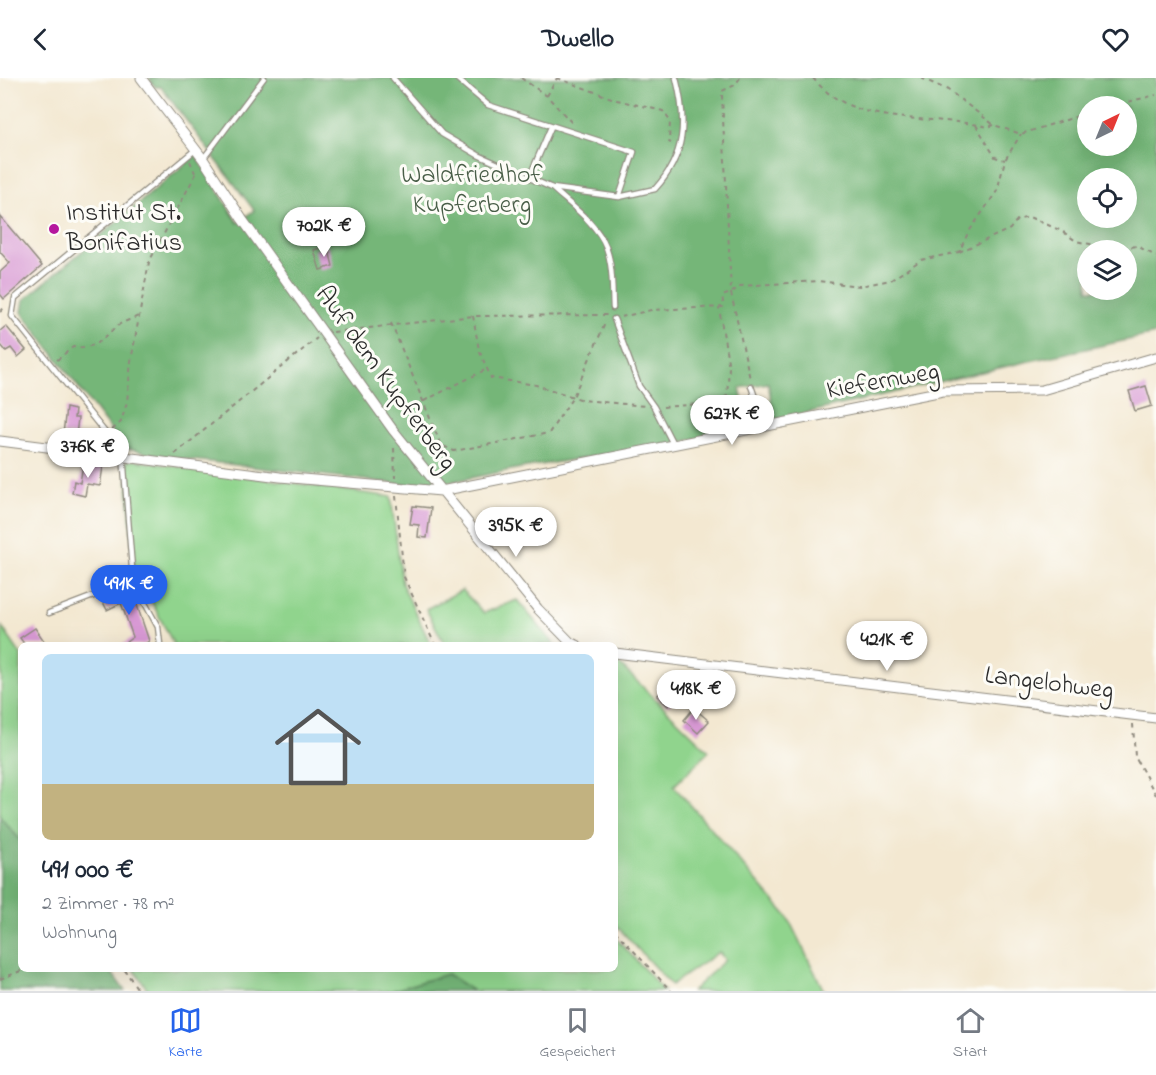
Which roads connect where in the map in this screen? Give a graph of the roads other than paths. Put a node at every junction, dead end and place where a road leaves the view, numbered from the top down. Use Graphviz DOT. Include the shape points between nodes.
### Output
graph roads {
  1 [pos="141,78"];
  2 [pos="264,78"];
  3 [pos="393,78"];
  4 [pos="456,78"];
  5 [pos="676,78"];
  6 [pos="551,127"];
  7 [pos="192,153"];
  8 [pos="202,159"];
  9 [pos="530,176"];
  10 [pos="552,188"];
  11 [pos="619,197"];
  12 [pos="613,308"];
  13 [pos="614,319"];
  14 [pos="1156,357"];
  15 [pos="751,386"];
  16 [pos="765,426"];
  17 [pos="0,441"];
  18 [pos="673,444"];
  19 [pos="123,455"];
  20 [pos="441,491"];
  21 [pos="133,581"];
  22 [pos="49,613"];
  23 [pos="160,642"];
  24 [pos="570,642"];
  25 [pos="618,653"];
  26 [pos="716,664"];
  27 [pos="682,700"];
  28 [pos="1156,718"];
  1 -- 7 [label="street, Auf dem Kupferberg"];
  2 -- 8 [label="lane"];
  3 -- 9 [label="lane" via="442,134 478,155"];
  4 -- 6 [label="lane" via="488,105"];
  5 -- 11 [label="lane" via="683,106 678,158 655,189"];
  6 -- 9 [label="lane"];
  6 -- 11 [label="lane" via="634,152"];
  7 -- 8 [label="street, Auf dem Kupferberg"];
  7 -- 19 [label="lane" via="15,298 12,316"];
  8 -- 20 [label="street, Auf dem Kupferberg" via="393,430"];
  9 -- 10 [label="lane"];
  10 -- 11 [label="lane"];
  10 -- 12 [label="lane" via="591,224 606,246"];
  13 -- 18 [label="lane" via="639,386"];
  14 -- 16 [label="street, Kiefernweg" via="1042,390 944,391"];
  15 -- 16 [label="lane"];
  16 -- 18 [label="street, Kiefernweg"];
  17 -- 19 [label="street, Auf dem Kupferberg"];
  18 -- 20 [label="street, Kiefernweg"];
  19 -- 20 [label="street, Auf dem Kupferberg" via="280,477"];
  19 -- 21 [label="lane"];
  20 -- 24 [label="street"];
  21 -- 22 [label="lane"];
  21 -- 23 [label="lane" via="158,627"];
  25 -- 26 [label="street, Langelohweg"];
  26 -- 27 [label="lane"];
  26 -- 28 [label="street, Langelohweg"];
}
